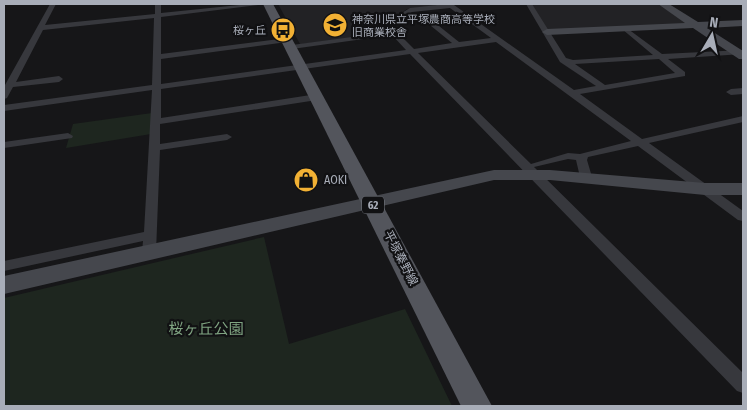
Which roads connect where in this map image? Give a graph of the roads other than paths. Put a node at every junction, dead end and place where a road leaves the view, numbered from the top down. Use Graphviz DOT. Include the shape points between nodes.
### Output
graph roads {
  1 [pos="53,4"];
  2 [pos="158,4"];
  3 [pos="264,4"];
  4 [pos="268,4"];
  5 [pos="529,4"];
  6 [pos="663,4"];
  7 [pos="450,5"];
  8 [pos="158,15"];
  9 [pos="402,16"];
  10 [pos="743,23"];
  11 [pos="696,25"];
  12 [pos="40,28"];
  13 [pos="624,28"];
  14 [pos="547,32"];
  15 [pos="394,33"];
  16 [pos="498,39"];
  17 [pos="289,44"];
  18 [pos="458,44"];
  19 [pos="412,51"];
  20 [pos="742,54"];
  21 [pos="156,57"];
  22 [pos="661,57"];
  23 [pos="563,60"];
  24 [pos="302,66"];
  25 [pos="59,79"];
  26 [pos="155,87"];
  27 [pos="604,88"];
  28 [pos="6,90"];
  29 [pos="743,91"];
  30 [pos="731,92"];
  31 [pos="573,93"];
  32 [pos="317,97"];
  33 [pos="4,108"];
  34 [pos="743,119"];
  35 [pos="155,122"];
  36 [pos="68,136"];
  37 [pos="227,137"];
  38 [pos="640,142"];
  39 [pos="4,145"];
  40 [pos="155,148"];
  41 [pos="581,157"];
  42 [pos="535,169"];
  43 [pos="586,177"];
  44 [pos="704,188"];
  45 [pos="743,189"];
  46 [pos="372,202"];
  47 [pos="743,217"];
  48 [pos="150,244"];
  49 [pos="4,266"];
  50 [pos="4,285"];
  51 [pos="743,385"];
  52 [pos="477,406"];
  1 -- 12 [label="street"];
  2 -- 8 [label="street"];
  3 -- 8 [label="street"];
  4 -- 17 [label="main road, 平塚秦野線 / 62"];
  5 -- 14 [label="street"];
  6 -- 11 [label="street"];
  7 -- 9 [label="street" via="410,10"];
  7 -- 16 [label="street"];
  8 -- 12 [label="street"];
  8 -- 21 [label="street"];
  9 -- 15 [label="street" via="380,19"];
  9 -- 18 [label="street" via="427,19"];
  10 -- 11 [label="street"];
  11 -- 13 [label="street"];
  11 -- 20 [label="street"];
  12 -- 28 [label="street"];
  13 -- 14 [label="street"];
  13 -- 22 [label="street"];
  14 -- 23 [label="street"];
  15 -- 17 [label="street"];
  15 -- 19 [label="street"];
  16 -- 18 [label="street"];
  16 -- 31 [label="street"];
  17 -- 21 [label="street"];
  17 -- 24 [label="main road, 平塚秦野線 / 62"];
  18 -- 19 [label="street"];
  19 -- 24 [label="street"];
  19 -- 42 [label="street"];
  20 -- 22 [label="street"];
  21 -- 26 [label="street"];
  22 -- 23 [label="street"];
  22 -- 27 [label="street" via="682,74"];
  23 -- 27 [label="street"];
  24 -- 26 [label="street"];
  24 -- 32 [label="main road, 平塚秦野線 / 62"];
  25 -- 28 [label="street"];
  26 -- 33 [label="street"];
  26 -- 35 [label="street"];
  27 -- 31 [label="street"];
  29 -- 30 [label="street"];
  31 -- 38 [label="street"];
  32 -- 35 [label="street"];
  32 -- 46 [label="main road, 平塚秦野線 / 62"];
  34 -- 38 [label="street"];
  35 -- 40 [label="street"];
  36 -- 39 [label="street"];
  37 -- 40 [label="street"];
  38 -- 41 [label="street"];
  38 -- 44 [label="street"];
  40 -- 48 [label="street"];
  41 -- 42 [label="street" via="568,156"];
  41 -- 43 [label="street"];
  42 -- 43 [label="street"];
  42 -- 46 [label="street"];
  42 -- 51 [label="street"];
  43 -- 44 [label="street"];
  44 -- 45 [label="street"];
  44 -- 47 [label="street"];
  46 -- 48 [label="street"];
  46 -- 52 [label="main road, 平塚秦野線 / 62"];
  48 -- 49 [label="street"];
  48 -- 50 [label="street"];
}
